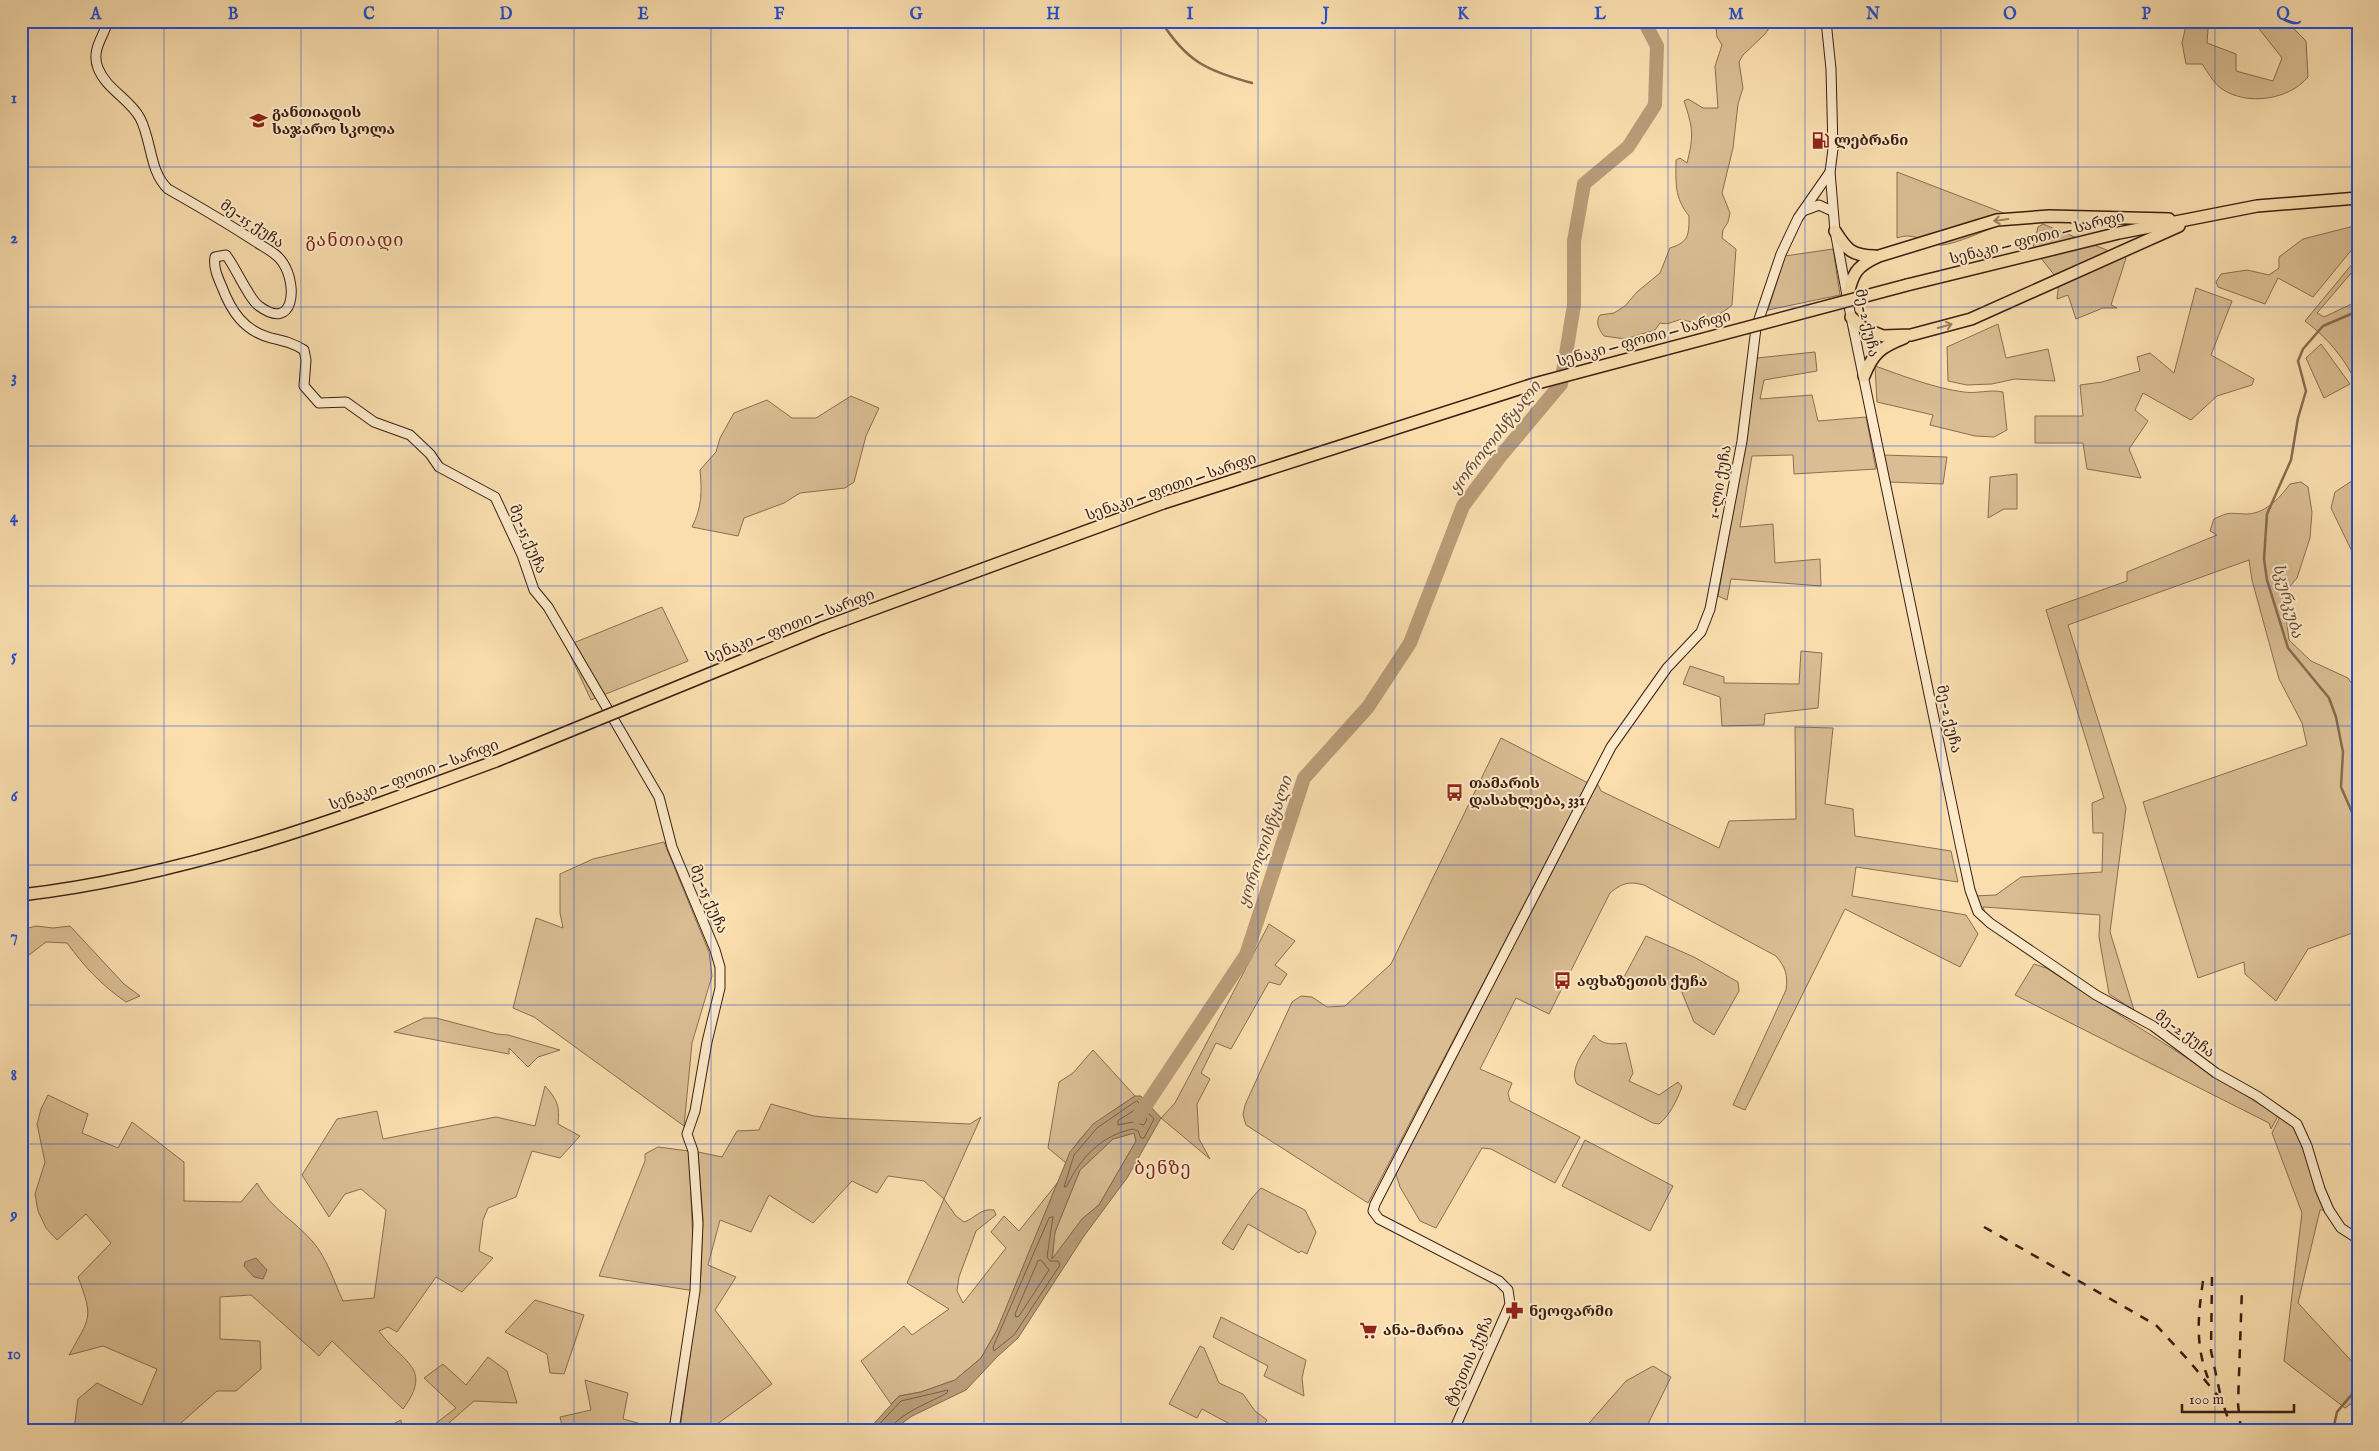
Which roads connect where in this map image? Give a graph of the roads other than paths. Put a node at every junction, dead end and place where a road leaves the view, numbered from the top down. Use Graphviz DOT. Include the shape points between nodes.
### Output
graph roads {
  1 [pos="108,21"];
  2 [pos="1826,21"];
  3 [pos="1830,172"];
  4 [pos="2355,198"];
  5 [pos="1802,211"];
  6 [pos="1832,211"];
  7 [pos="2199,218"];
  8 [pos="1835,231"];
  9 [pos="1879,256"];
  10 [pos="1847,299"];
  11 [pos="1850,317"];
  12 [pos="1911,335"];
  13 [pos="1864,376"];
  14 [pos="23,895"];
  15 [pos="2358,1239"];
  16 [pos="1510,1304"];
  17 [pos="674,1430"];
  18 [pos="1454,1430"];
  1 -- 17 [label="street, მე-15 ქუჩა" via="95,53 98,68 108,84 139,116 162,183 221,218 283,262 292,300 288,308 270,313 257,304 226,256 215,257 219,280 234,314 256,332 293,343 304,350 304,386 315,400 327,404 346,402 374,422 404,431 430,454 439,467 495,497 534,590 548,607 658,797 672,847 720,967 720,988 695,1111 687,1134 693,1151 698,1224 694,1303"];
  2 -- 3 [label="street, მე-2 ქუჩა" via="1832,78 1833,149"];
  3 -- 5 [label="street, 1-ლი ქუჩა"];
  3 -- 6 [label="street, მე-2 ქუჩა"];
  4 -- 7 [label="highway, სენაკი — ფოთი — სარფი" via="2257,206"];
  5 -- 6 [label="street" via="1820,205"];
  5 -- 16 [label="street, 1-ლი ქუჩა" via="1781,254 1756,328 1742,441 1710,609 1701,632 1667,668 1632,714 1594,777 1373,1211 1382,1220 1500,1281 1508,1290"];
  6 -- 8 [label="street, მე-2 ქუჩა"];
  7 -- 9 [label="highway, one-way" via="2049,216 1997,220"];
  12 -- 7 [label="highway, one-way" via="1971,319"];
  7 -- 14 [label="highway, სენაკი — ფოთი — სარფი, bridge" via="2119,233 1907,285 1534,384 1163,504 822,628 496,762 354,814 182,865"];
  8 -- 9 [label="highway" via="1845,247 1859,256"];
  8 -- 10 [label="street, მე-2 ქუჩა"];
  9 -- 10 [label="highway" via="1862,264 1851,279"];
  10 -- 11 [label="street, მე-2 ქუჩა"];
  11 -- 12 [label="highway" via="1863,328 1883,336"];
  11 -- 13 [label="street, მე-2 ქუჩა"];
  12 -- 13 [label="highway" via="1884,346 1870,360"];
  13 -- 15 [label="street, მე-2 ქუჩა" via="1960,844 1978,912 2017,943 2153,1026 2216,1073 2289,1117 2300,1130 2329,1210 2341,1228"];
  16 -- 18 [label="street, ტბეთის ქუჩა"];
}
